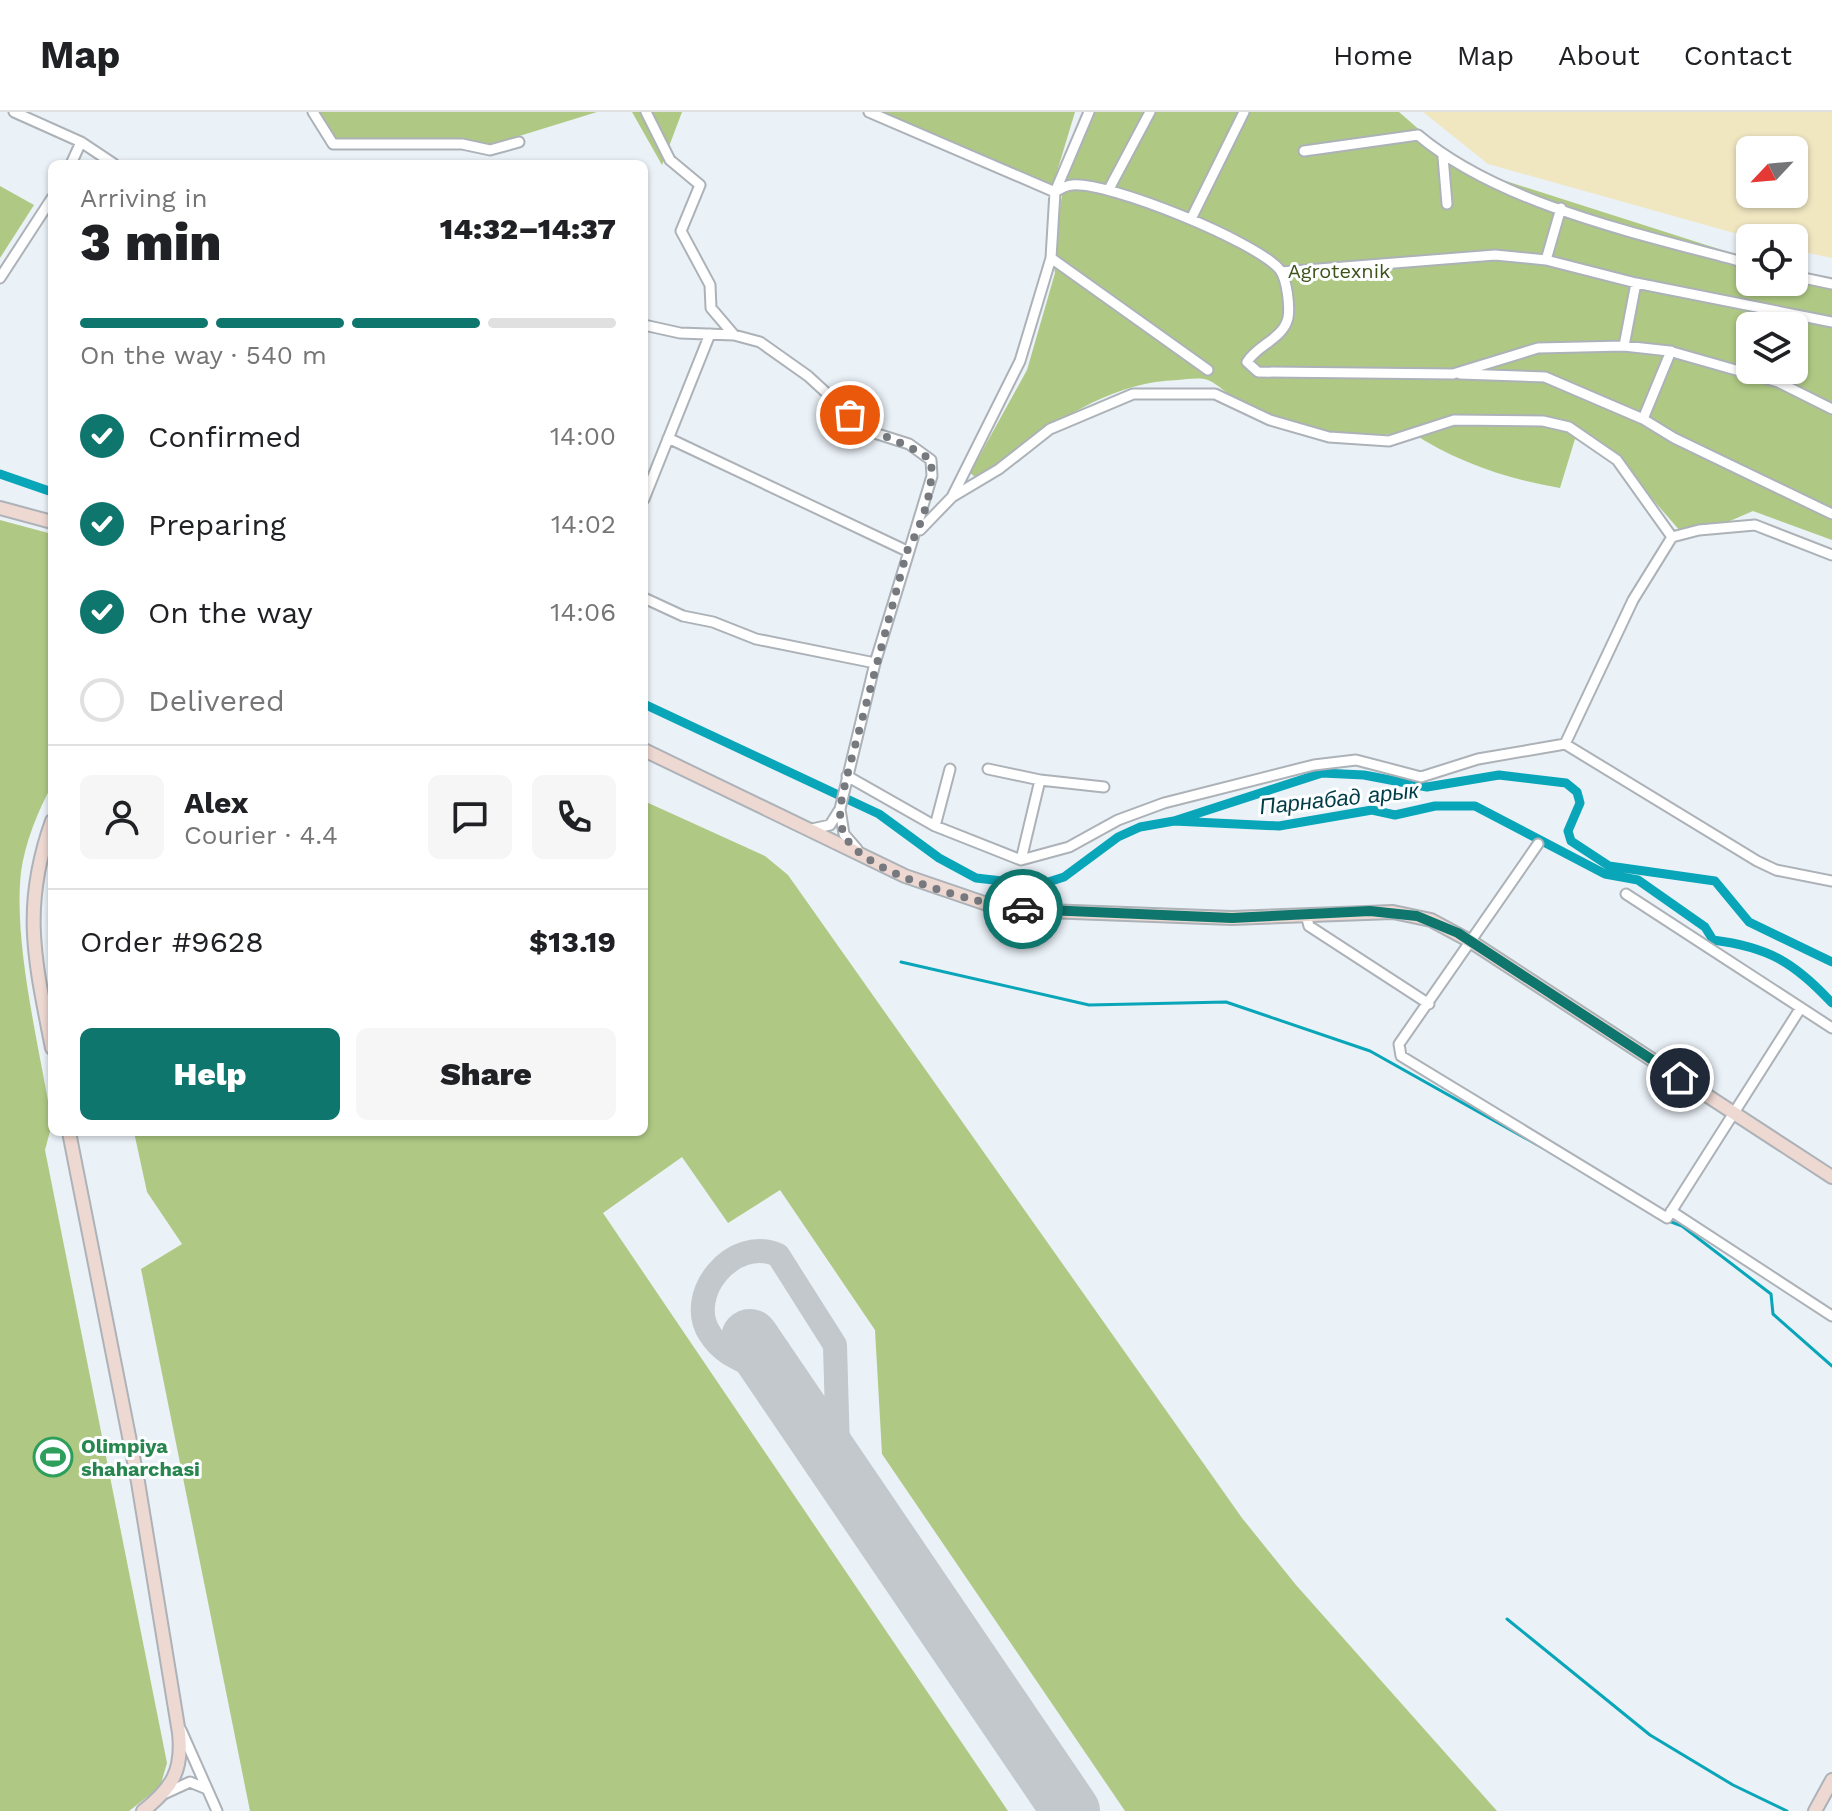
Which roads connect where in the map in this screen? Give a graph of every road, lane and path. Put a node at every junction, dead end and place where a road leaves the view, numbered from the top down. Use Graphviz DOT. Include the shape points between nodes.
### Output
graph roads {
  1 [pos="14,112"];
  2 [pos="313,112"];
  3 [pos="646,112"];
  4 [pos="869,112"];
  5 [pos="1089,112"];
  6 [pos="1150,112"];
  7 [pos="1244,112"];
  8 [pos="81,142"];
  9 [pos="519,142"];
  10 [pos="1304,151"];
  11 [pos="1443,157"];
  12 [pos="73,160"];
  13 [pos="108,160"];
  14 [pos="1109,189"];
  15 [pos="1055,192"];
  16 [pos="48,204"];
  17 [pos="1447,204"];
  18 [pos="1561,208"];
  19 [pos="1191,219"];
  20 [pos="1051,258"];
  21 [pos="1546,260"];
  22 [pos="1736,260"];
  23 [pos="1281,272"];
  24 [pos="0,278"];
  25 [pos="1808,279"];
  26 [pos="1636,283"];
  27 [pos="1832,284"];
  28 [pos="1832,322"];
  29 [pos="648,326"];
  30 [pos="710,334"];
  31 [pos="734,335"];
  32 [pos="1624,346"];
  33 [pos="1671,351"];
  34 [pos="1208,370"];
  35 [pos="1453,374"];
  36 [pos="1832,409"];
  37 [pos="1643,419"];
  38 [pos="668,438"];
  39 [pos="648,489"];
  40 [pos="952,497"];
  41 [pos="0,508"];
  42 [pos="1832,514"];
  43 [pos="48,521"];
  44 [pos="918,533"];
  45 [pos="1672,537"];
  46 [pos="907,551"];
  47 [pos="1832,555"];
  48 [pos="648,600"];
  49 [pos="875,663"];
  50 [pos="1565,744"];
  51 [pos="648,752"];
  52 [pos="950,769"];
  53 [pos="988,769"];
  54 [pos="846,780"];
  55 [pos="1040,780"];
  56 [pos="1104,787"];
  57 [pos="840,809"];
  58 [pos="935,826"];
  59 [pos="804,827"];
  60 [pos="48,834"];
  61 [pos="1538,844"];
  62 [pos="869,859"];
  63 [pos="1021,860"];
  64 [pos="1832,881"];
  65 [pos="1626,894"];
  66 [pos="1306,915"];
  67 [pos="1470,941"];
  68 [pos="1429,1004"];
  69 [pos="1800,1009"];
  70 [pos="48,1028"];
  71 [pos="1832,1028"];
  72 [pos="1732,1112"];
  73 [pos="70,1136"];
  74 [pos="1832,1177"];
  75 [pos="1671,1211"];
  76 [pos="1832,1316"];
  77 [pos="177,1721"];
  78 [pos="1832,1780"];
  79 [pos="164,1794"];
  80 [pos="212,1794"];
  81 [pos="143,1811"];
  82 [pos="217,1811"];
  83 [pos="1815,1811"];
  1 -- 8 [label="street"];
  2 -- 9 [label="street" via="333,144 462,144 490,150"];
  3 -- 31 [label="street" via="670,160 700,185 681,231 710,285 711,308"];
  4 -- 15 [label="street"];
  5 -- 15 [label="street"];
  6 -- 14 [label="street"];
  7 -- 19 [label="street"];
  8 -- 12 [label="street"];
  8 -- 13 [label="street"];
  10 -- 11 [label="street" via="1418,135"];
  11 -- 17 [label="street"];
  11 -- 18 [label="street"];
  14 -- 15 [label="street" via="1072,185"];
  14 -- 19 [label="street"];
  15 -- 20 [label="street"];
  16 -- 24 [label="street"];
  18 -- 21 [label="street"];
  18 -- 22 [label="street"];
  19 -- 23 [label="street"];
  20 -- 34 [label="street"];
  20 -- 40 [label="street" via="1020,361"];
  21 -- 23 [label="street" via="1495,255"];
  21 -- 26 [label="street"];
  23 -- 35 [label="street" via="1288,316 1284,327 1247,362 1258,372"];
  25 -- 27 [label="street"];
  26 -- 28 [label="street"];
  26 -- 32 [label="street"];
  29 -- 30 [label="street"];
  30 -- 31 [label="street"];
  30 -- 38 [label="street"];
  31 -- 44 [label="street" via="760,342 788,360 868,431 909,444 931,460"];
  32 -- 33 [label="street"];
  32 -- 35 [label="street" via="1538,348"];
  33 -- 36 [label="street" via="1778,382"];
  33 -- 37 [label="street"];
  35 -- 37 [label="street" via="1545,377"];
  37 -- 42 [label="street"];
  38 -- 39 [label="street"];
  38 -- 46 [label="street"];
  40 -- 44 [label="street"];
  40 -- 45 [label="street" via="1050,429 1133,394 1215,394 1270,420 1329,437 1389,441 1454,420 1543,421 1569,427 1617,460"];
  41 -- 43 [label="main road"];
  44 -- 46 [label="street"];
  45 -- 47 [label="street" via="1755,525"];
  45 -- 50 [label="street" via="1633,600"];
  46 -- 49 [label="street"];
  48 -- 49 [label="street" via="756,639"];
  49 -- 54 [label="street"];
  50 -- 63 [label="street" via="1478,759 1421,777 1356,760 1314,765 1164,803 1069,847"];
  50 -- 64 [label="street" via="1757,861"];
  51 -- 59 [label="main road"];
  52 -- 58 [label="street"];
  53 -- 55 [label="street"];
  54 -- 57 [label="street"];
  54 -- 58 [label="street"];
  55 -- 56 [label="street"];
  55 -- 63 [label="street"];
  57 -- 59 [label="street" via="830,825 818,830"];
  57 -- 62 [label="street" via="847,840"];
  58 -- 63 [label="street"];
  59 -- 62 [label="main road"];
  60 -- 70 [label="main road" via="31,910"];
  61 -- 67 [label="street"];
  62 -- 66 [label="main road" via="939,890 1011,908 1232,918"];
  65 -- 69 [label="street"];
  66 -- 67 [label="main road" via="1401,913 1438,923"];
  66 -- 68 [label="street" via="1309,926"];
  67 -- 68 [label="street"];
  67 -- 72 [label="main road"];
  68 -- 75 [label="street" via="1399,1044 1401,1056 1667,1218"];
  69 -- 71 [label="street"];
  69 -- 72 [label="street"];
  72 -- 74 [label="main road"];
  72 -- 75 [label="street"];
  73 -- 77 [label="main road" via="138,1482"];
  75 -- 76 [label="street"];
  77 -- 79 [label="main road" via="179,1767"];
  77 -- 80 [label="street"];
  78 -- 83 [label="main road"];
  79 -- 80 [label="street" via="193,1782"];
  79 -- 81 [label="main road"];
  80 -- 82 [label="street"];
}
